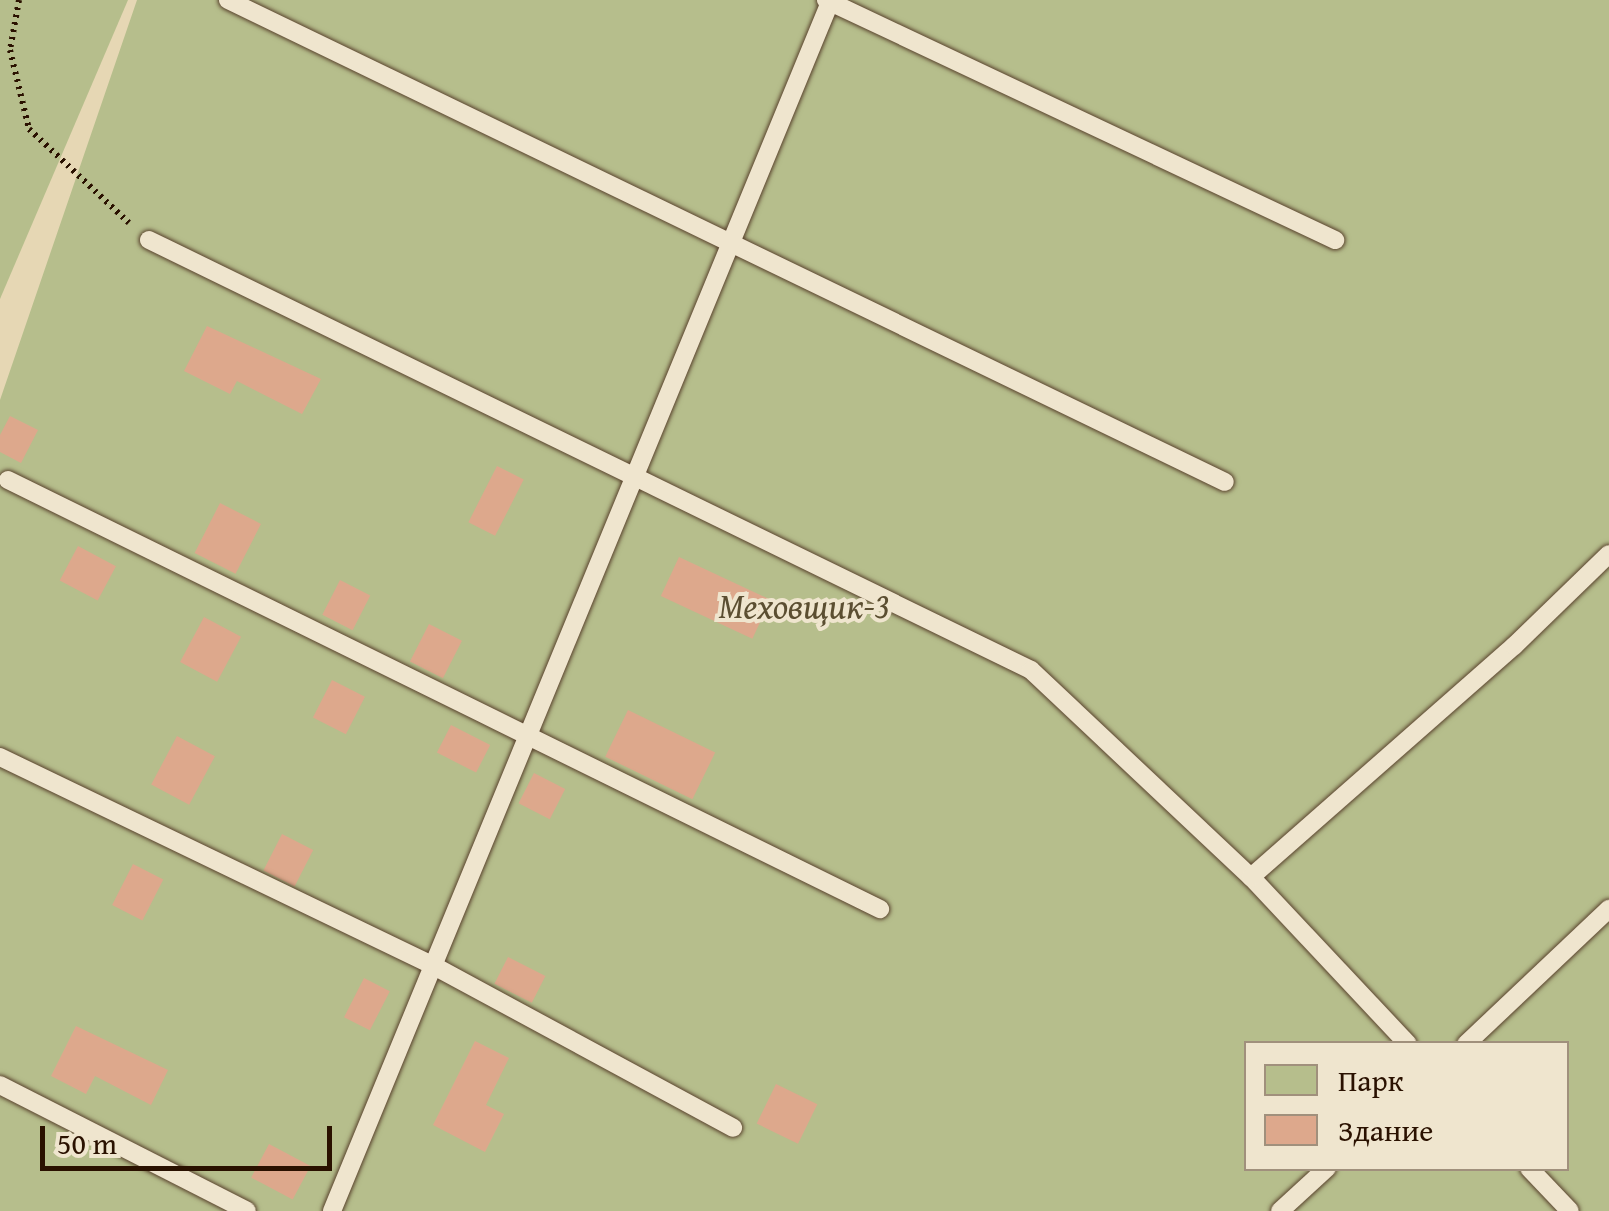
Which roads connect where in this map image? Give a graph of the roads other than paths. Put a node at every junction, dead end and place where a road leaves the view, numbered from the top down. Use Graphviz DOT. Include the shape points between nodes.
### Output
graph roads {
  1 [pos="228,0"];
  2 [pos="829,1"];
  3 [pos="148,240"];
  4 [pos="1336,240"];
  5 [pos="732,245"];
  6 [pos="637,478"];
  7 [pos="8,480"];
  8 [pos="1226,482"];
  9 [pos="1609,554"];
  10 [pos="530,737"];
  11 [pos="0,756"];
  12 [pos="1251,877"];
  13 [pos="880,909"];
  14 [pos="1609,909"];
  15 [pos="434,966"];
  16 [pos="1405,1041"];
  17 [pos="1469,1041"];
  18 [pos="0,1085"];
  19 [pos="733,1128"];
  20 [pos="1324,1171"];
  21 [pos="1531,1171"];
  22 [pos="247,1211"];
  23 [pos="332,1211"];
  24 [pos="1280,1211"];
  25 [pos="1570,1211"];
  1 -- 5 [label="lane"];
  2 -- 4 [label="lane"];
  2 -- 5 [label="lane"];
  3 -- 6 [label="lane"];
  5 -- 6 [label="lane"];
  5 -- 8 [label="lane"];
  6 -- 10 [label="lane"];
  6 -- 12 [label="lane" via="1031,670"];
  7 -- 10 [label="lane"];
  9 -- 12 [label="lane"];
  10 -- 13 [label="lane"];
  10 -- 15 [label="lane"];
  11 -- 15 [label="lane"];
  12 -- 16 [label="lane"];
  14 -- 17 [label="lane"];
  15 -- 19 [label="lane"];
  15 -- 23 [label="lane"];
  18 -- 22 [label="lane"];
  20 -- 24 [label="lane"];
  21 -- 25 [label="lane"];
}
